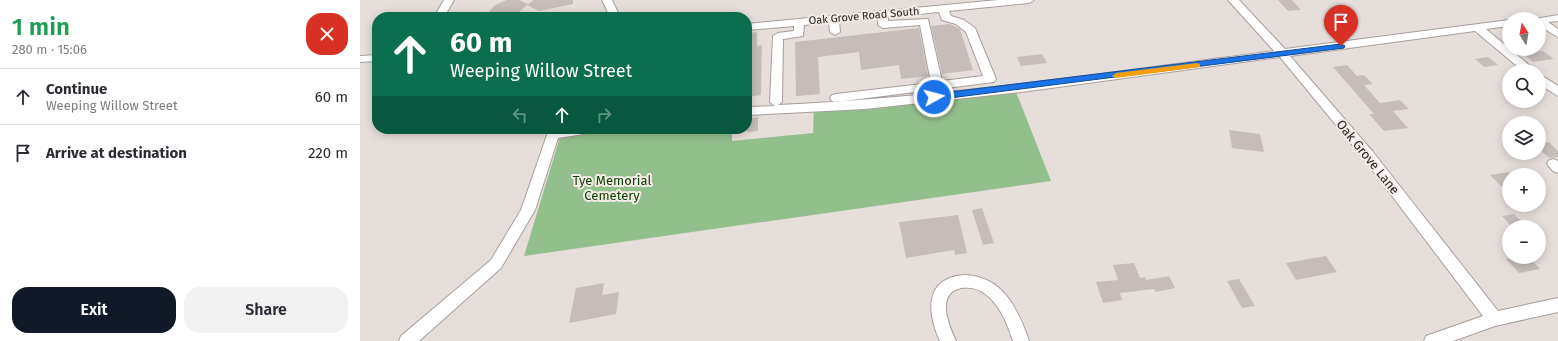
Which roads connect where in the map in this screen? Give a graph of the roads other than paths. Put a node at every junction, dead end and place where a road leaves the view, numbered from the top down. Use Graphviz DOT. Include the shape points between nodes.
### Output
graph roads {
  1 [pos="449,0"];
  2 [pos="607,0"];
  3 [pos="1029,0"];
  4 [pos="1233,0"];
  5 [pos="442,12"];
  6 [pos="613,12"];
  7 [pos="883,14"];
  8 [pos="936,17"];
  9 [pos="1558,18"];
  10 [pos="834,19"];
  11 [pos="1546,19"];
  12 [pos="799,22"];
  13 [pos="1502,24"];
  14 [pos="1546,25"];
  15 [pos="752,27"];
  16 [pos="1477,27"];
  17 [pos="835,32"];
  18 [pos="1558,34"];
  19 [pos="1283,54"];
  20 [pos="372,58"];
  21 [pos="360,59"];
  22 [pos="1522,64"];
  23 [pos="1546,83"];
  24 [pos="937,85"];
  25 [pos="1558,92"];
  26 [pos="752,102"];
  27 [pos="776,102"];
  28 [pos="752,111"];
  29 [pos="553,134"];
  30 [pos="1558,305"];
  31 [pos="1495,319"];
  32 [pos="406,341"];
  33 [pos="948,341"];
  34 [pos="1021,341"];
  35 [pos="1432,341"];
  1 -- 5 [label="street"];
  2 -- 6 [label="street"];
  3 -- 8 [label="street, Oak Grove Road South"];
  4 -- 19 [label="street, Oak Grove Lane"];
  7 -- 8 [label="street, Oak Grove Road South"];
  7 -- 8 [label="street" via="883,25"];
  7 -- 10 [label="street, Oak Grove Road South"];
  8 -- 24 [label="street"];
  8 -- 24 [label="street" via="964,24 973,33 990,79"];
  9 -- 11 [label="street"];
  10 -- 12 [label="street, Oak Grove Road South"];
  10 -- 17 [label="street"];
  12 -- 15 [label="street, Oak Grove Road South"];
  12 -- 27 [label="street" via="799,34 778,36"];
  13 -- 16 [label="street"];
  14 -- 18 [label="street"];
  16 -- 19 [label="street"];
  16 -- 22 [label="street"];
  19 -- 28 [label="street" via="865,105"];
  19 -- 31 [label="street, Oak Grove Lane" via="1388,181"];
  20 -- 21 [label="street"];
  23 -- 25 [label="street"];
  24 -- 27 [label="street" via="867,95"];
  26 -- 27 [label="street"];
  29 -- 32 [label="street" via="528,210 496,264"];
  30 -- 31 [label="street"];
  31 -- 35 [label="street"];
  33 -- 34 [label="street" via="938,315 938,301 950,285 966,282 988,288 1001,301 1016,324"];
}
